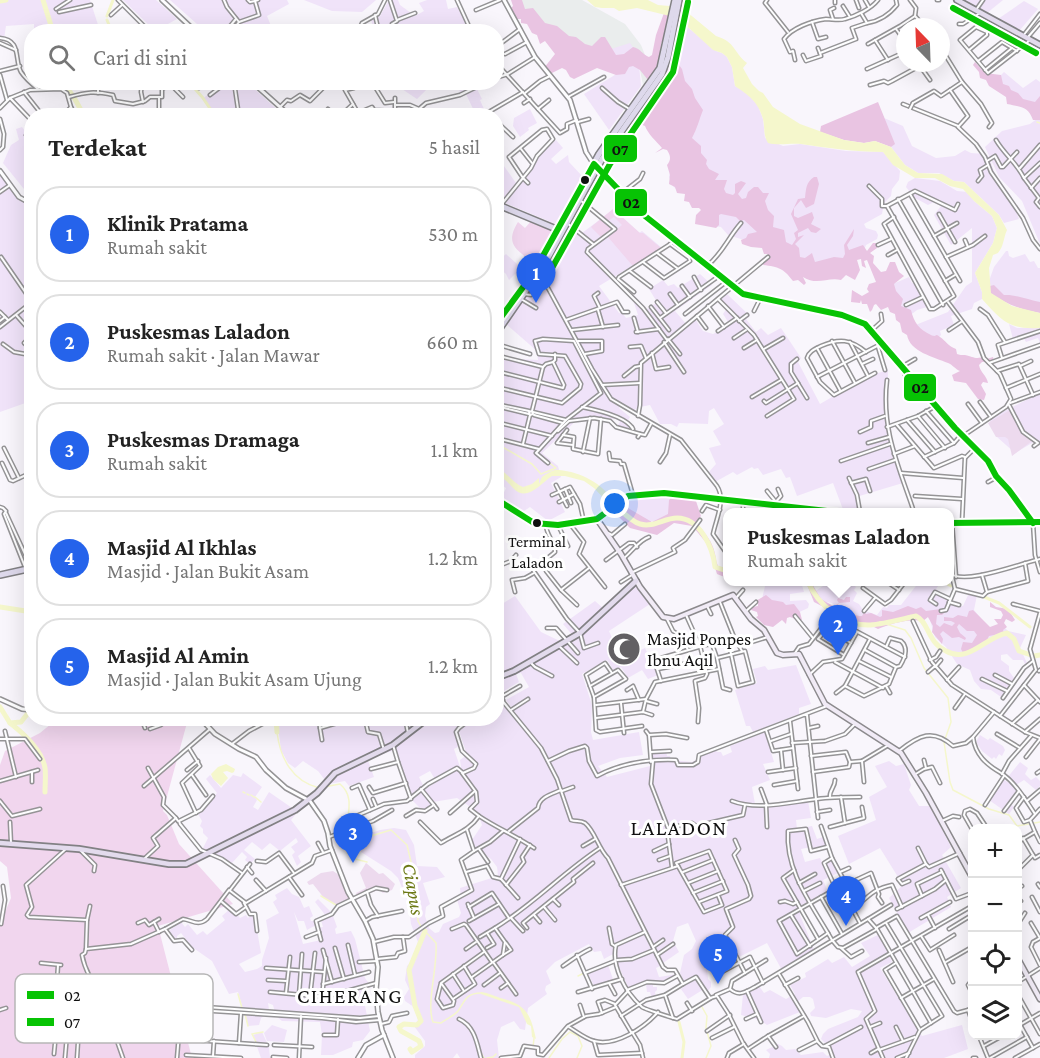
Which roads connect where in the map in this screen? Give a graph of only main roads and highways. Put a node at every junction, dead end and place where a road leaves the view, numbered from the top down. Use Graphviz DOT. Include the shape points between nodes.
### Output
graph roads {
  1 [pos="677,0"];
  2 [pos="957,0"];
  3 [pos="1040,45"];
  4 [pos="666,57"];
  5 [pos="596,166"];
  6 [pos="504,207"];
  7 [pos="561,230"];
  8 [pos="534,274"];
  9 [pos="504,314"];
  10 [pos="504,322"];
  11 [pos="504,505"];
  12 [pos="802,508"];
  13 [pos="597,519"];
  14 [pos="1040,522"];
  15 [pos="954,523"];
  16 [pos="24,569"];
  17 [pos="0,574"];
  18 [pos="636,581"];
  19 [pos="504,674"];
  20 [pos="419,726"];
  21 [pos="0,843"];
  22 [pos="968,869"];
  23 [pos="1022,966"];
  24 [pos="1040,999"];
  1 -- 4 [label="highway"];
  2 -- 3 [label="main road"];
  4 -- 5 [label="highway"];
  4 -- 5 [label="highway" via="662,74"];
  5 -- 7 [label="highway"];
  5 -- 7 [label="highway"];
  6 -- 7 [label="highway"];
  7 -- 8 [label="highway"];
  8 -- 9 [label="highway"];
  8 -- 10 [label="highway"];
  11 -- 13 [label="main road" via="528,520 546,525"];
  12 -- 13 [label="main road" via="673,493 633,495"];
  13 -- 18 [label="main road"];
  14 -- 15 [label="main road"];
  16 -- 17 [label="highway"];
  18 -- 19 [label="main road" via="580,633"];
  18 -- 22 [label="main road" via="667,620 719,599 732,595 736,598 778,653 799,655 827,706 898,751"];
  20 -- 21 [label="main road" via="393,745 335,773 317,793 286,816 186,864"];
  23 -- 24 [label="main road"];
}
